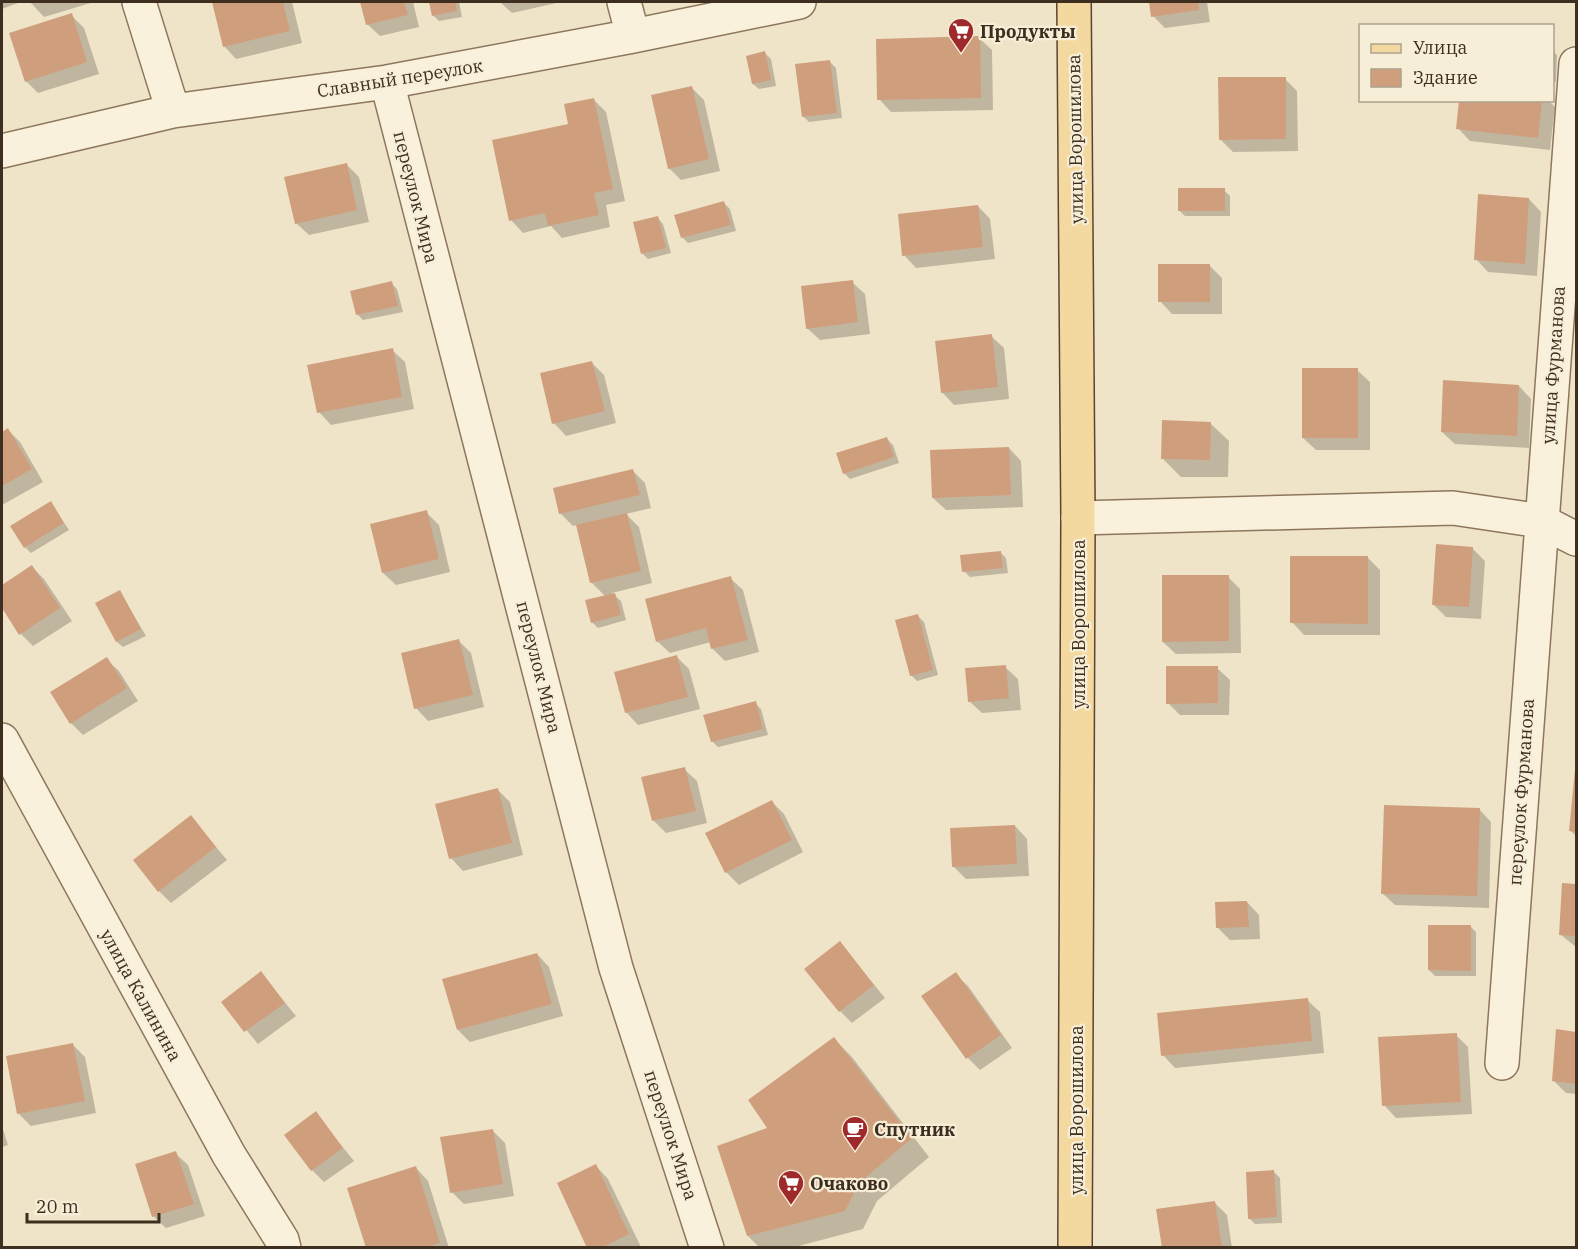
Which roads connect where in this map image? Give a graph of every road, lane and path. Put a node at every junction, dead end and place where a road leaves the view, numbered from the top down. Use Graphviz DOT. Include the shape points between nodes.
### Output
graph roads {
  1 [pos="139,2"];
  2 [pos="624,2"];
  3 [pos="799,2"];
  4 [pos="1074,2"];
  5 [pos="633,36"];
  6 [pos="1576,64"];
  7 [pos="387,82"];
  8 [pos="173,111"];
  9 [pos="2,151"];
  10 [pos="1078,518"];
  11 [pos="1541,521"];
  12 [pos="1576,539"];
  13 [pos="2,740"];
  14 [pos="1502,1063"];
  15 [pos="284,1248"];
  16 [pos="707,1248"];
  17 [pos="1075,1248"];
  1 -- 8 [label="street"];
  2 -- 5 [label="street"];
  3 -- 5 [label="street, Славный переулок"];
  4 -- 10 [label="main road, улица Ворошилова"];
  5 -- 7 [label="street, Славный переулок"];
  6 -- 11 [label="street, улица Фурманова"];
  7 -- 8 [label="street, Славный переулок"];
  7 -- 16 [label="street, переулок Мира" via="616,969"];
  8 -- 9 [label="street, Славный переулок"];
  10 -- 11 [label="street" via="1453,508"];
  10 -- 17 [label="main road, улица Ворошилова"];
  11 -- 12 [label="street"];
  11 -- 14 [label="street, переулок Фурманова"];
  13 -- 15 [label="street, улица Калинина"];
}
